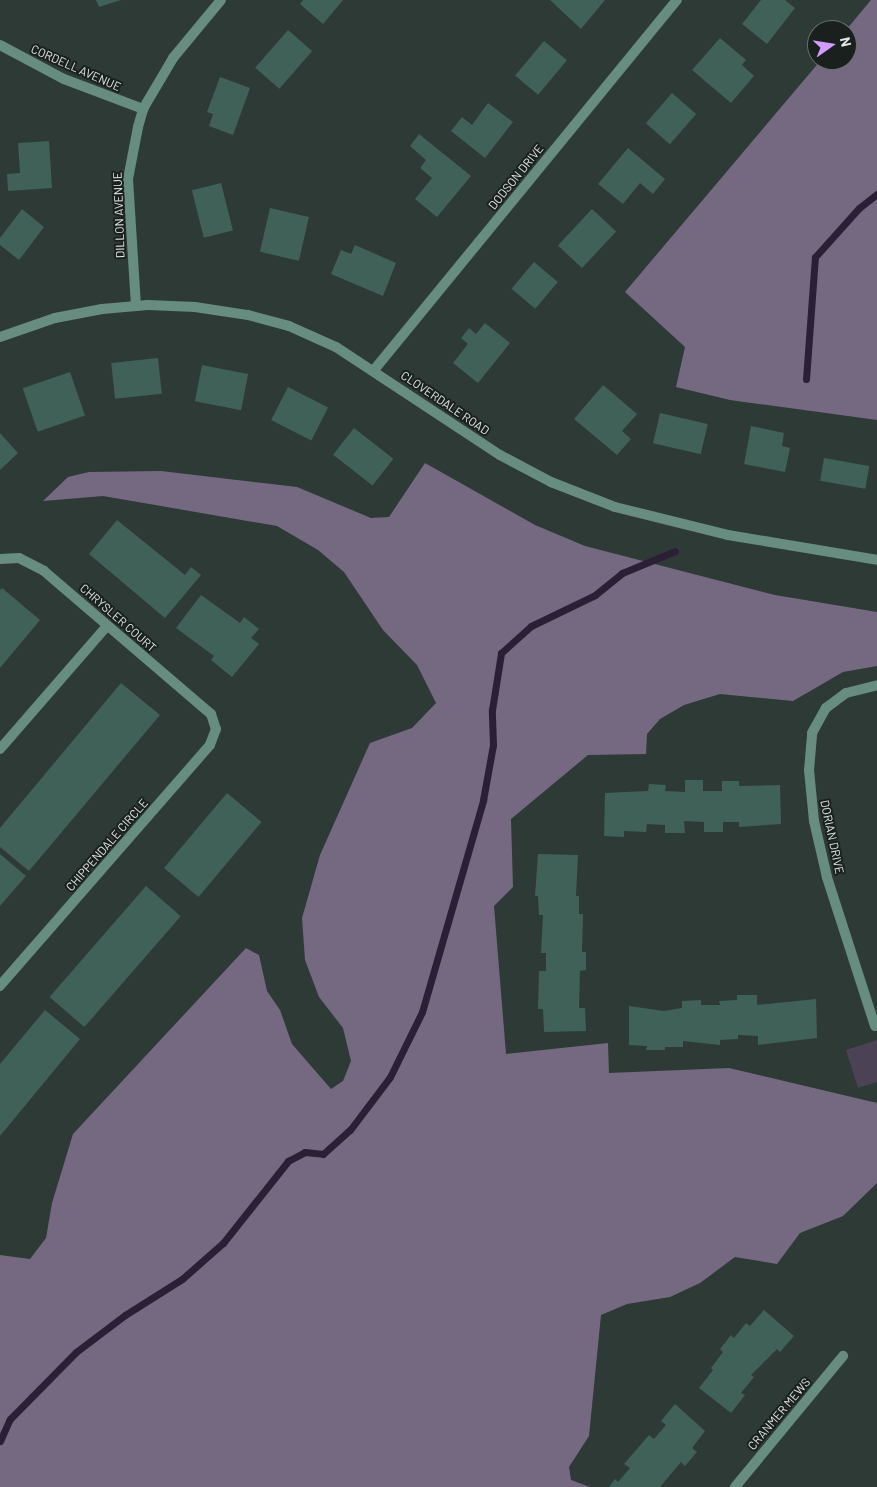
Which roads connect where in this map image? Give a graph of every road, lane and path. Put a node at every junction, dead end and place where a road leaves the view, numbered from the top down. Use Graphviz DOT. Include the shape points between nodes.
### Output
graph roads {
  1 [pos="221,0"];
  2 [pos="677,0"];
  3 [pos="0,45"];
  4 [pos="143,109"];
  5 [pos="136,306"];
  6 [pos="0,337"];
  7 [pos="374,370"];
  8 [pos="0,559"];
  9 [pos="877,560"];
  10 [pos="107,626"];
  11 [pos="877,685"];
  12 [pos="211,714"];
  13 [pos="0,749"];
  14 [pos="0,986"];
  15 [pos="874,1026"];
  16 [pos="843,1356"];
  17 [pos="734,1487"];
  1 -- 4 [label="street, DILLON AVENUE" via="173,58"];
  2 -- 7 [label="street, DODSON DRIVE"];
  3 -- 4 [label="street, CORDELL AVENUE" via="64,79"];
  4 -- 5 [label="street, DILLON AVENUE" via="128,179"];
  5 -- 6 [label="street, CLOVERDALE ROAD" via="56,318"];
  5 -- 7 [label="street, CLOVERDALE ROAD" via="195,307 248,315 289,326 328,343"];
  7 -- 9 [label="street, CLOVERDALE ROAD" via="500,456 551,482 616,507 728,535"];
  8 -- 10 [label="street, CHRYSLER COURT" via="19,558 44,571"];
  10 -- 12 [label="street, CHRYSLER COURT"];
  10 -- 13 [label="street"];
  11 -- 15 [label="street, DORIAN DRIVE" via="846,693 826,708 812,733 808,770 813,813 827,876"];
  12 -- 14 [label="street, CHIPPENDALE CIRCLE" via="216,729 210,745"];
  16 -- 17 [label="street, CRANMER MEWS"];
}
